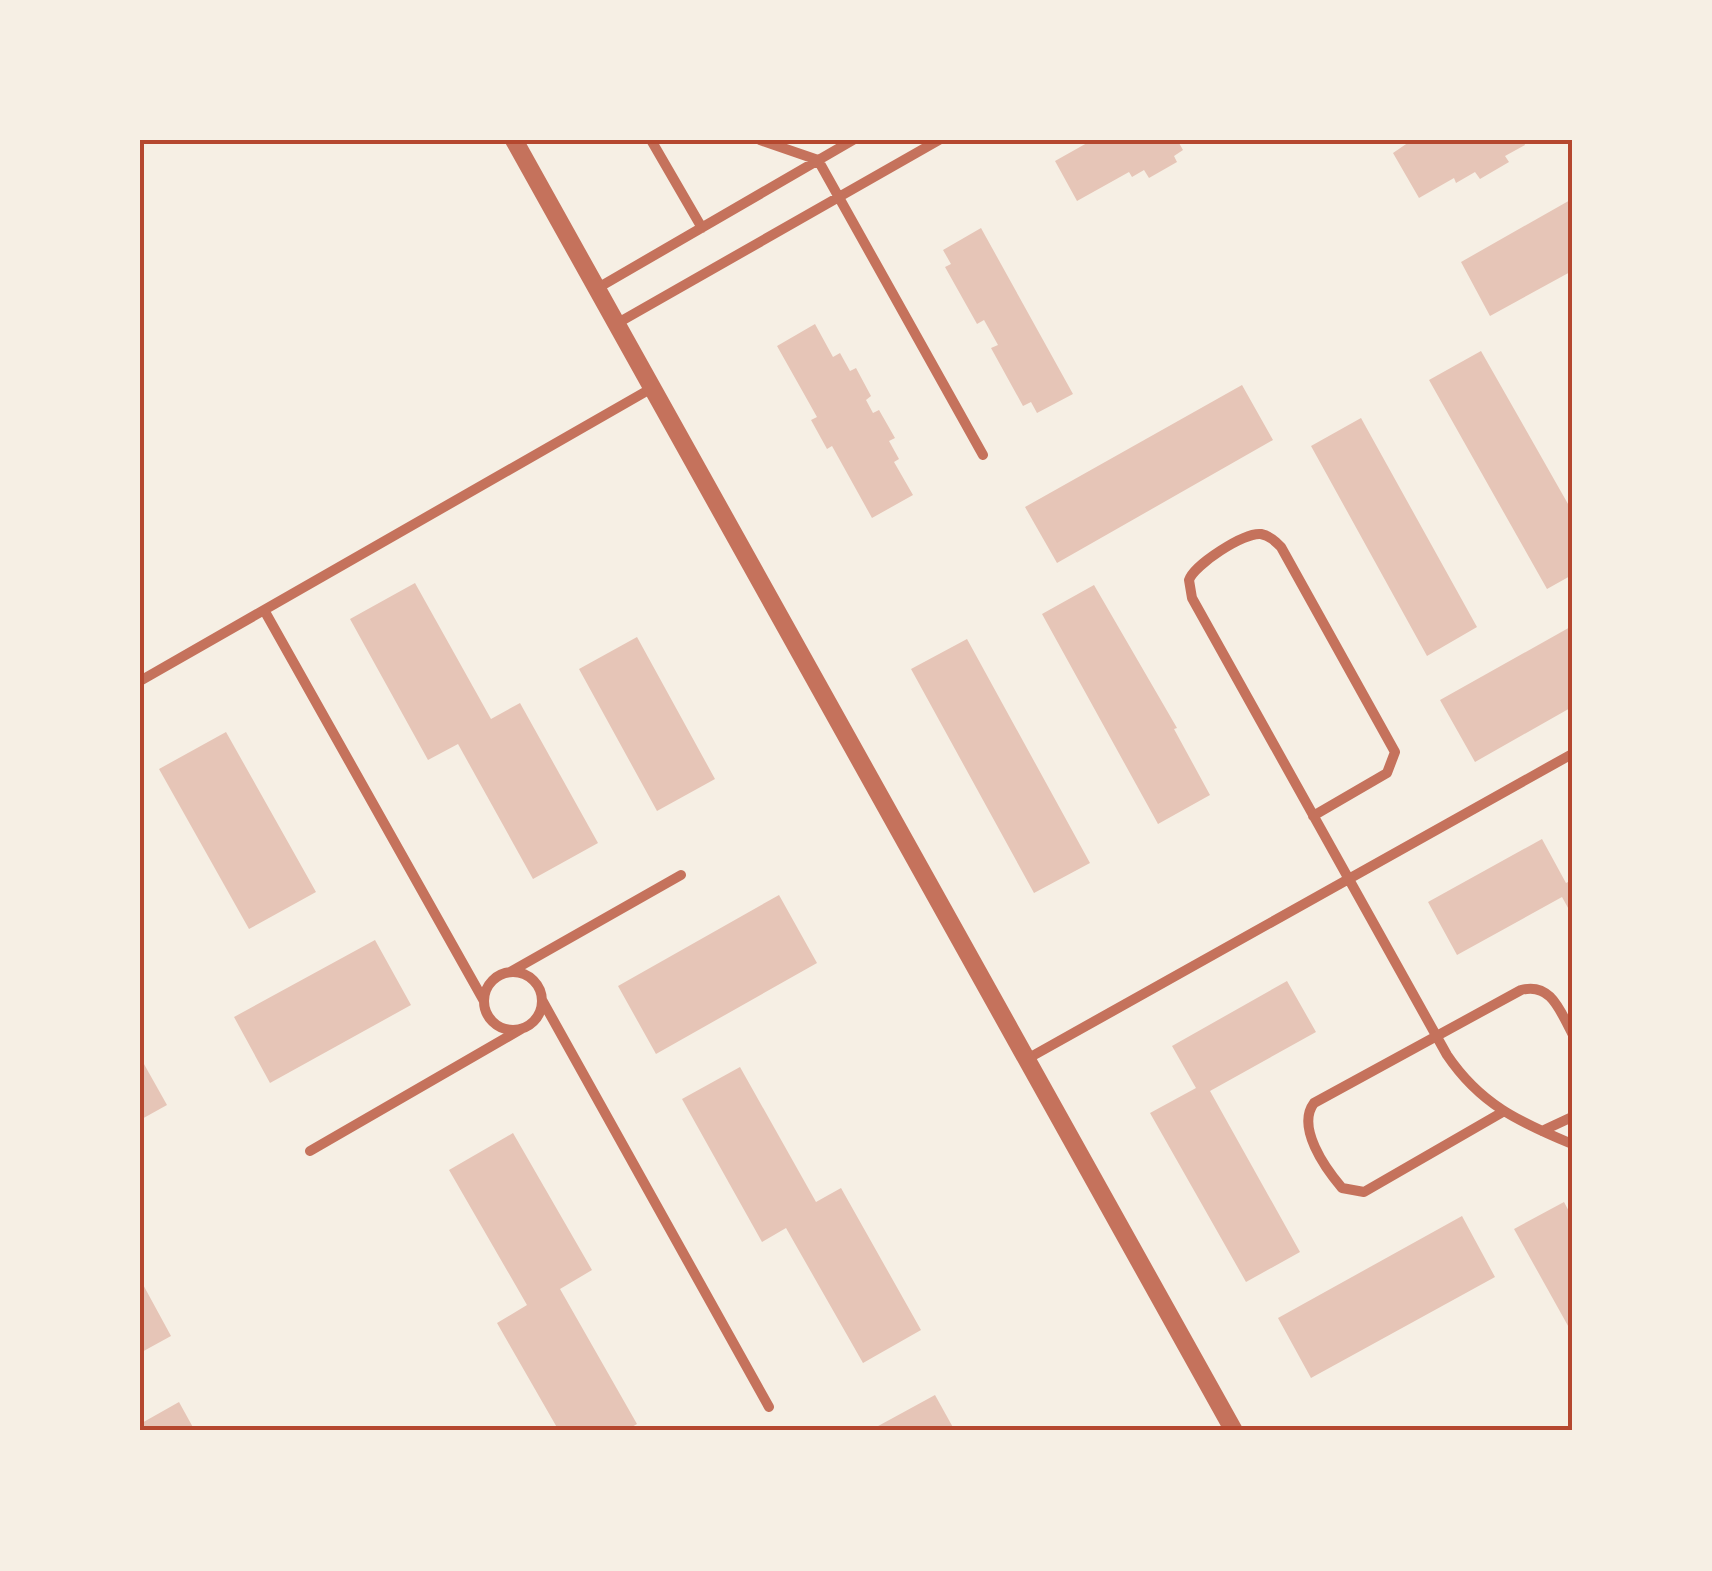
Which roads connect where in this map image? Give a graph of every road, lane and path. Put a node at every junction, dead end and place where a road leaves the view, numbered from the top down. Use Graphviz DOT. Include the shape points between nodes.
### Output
graph roads {
  1 [pos="514,140"];
  2 [pos="652,140"];
  3 [pos="760,140"];
  4 [pos="852,140"];
  5 [pos="938,140"];
  6 [pos="818,160"];
  7 [pos="839,196"];
  8 [pos="702,228"];
  9 [pos="596,290"];
  10 [pos="615,324"];
  11 [pos="652,388"];
  12 [pos="982,454"];
  13 [pos="264,610"];
  14 [pos="140,681"];
  15 [pos="1572,754"];
  16 [pos="1313,816"];
  17 [pos="681,874"];
  18 [pos="1348,879"];
  19 [pos="510,972"];
  20 [pos="542,1000"];
  21 [pos="484,1001"];
  22 [pos="523,1028"];
  23 [pos="1572,1033"];
  24 [pos="1435,1034"];
  25 [pos="1026,1059"];
  26 [pos="1501,1113"];
  27 [pos="1572,1117"];
  28 [pos="1541,1132"];
  29 [pos="1572,1144"];
  30 [pos="310,1151"];
  31 [pos="769,1407"];
  32 [pos="1234,1431"];
  1 -- 9 [label="street"];
  2 -- 8 [label="street"];
  3 -- 6 [label="street"];
  4 -- 6 [label="street"];
  5 -- 7 [label="street"];
  6 -- 7 [label="street"];
  6 -- 8 [label="street"];
  7 -- 10 [label="street"];
  7 -- 12 [label="street"];
  8 -- 9 [label="street"];
  9 -- 10 [label="street"];
  10 -- 11 [label="street"];
  11 -- 13 [label="street"];
  11 -- 25 [label="street"];
  13 -- 14 [label="street"];
  13 -- 21 [label="street"];
  15 -- 18 [label="street"];
  16 -- 16 [label="street" via="1189,588 1199,564 1252,535 1281,547 1395,752 1387,773"];
  16 -- 18 [label="street"];
  17 -- 19 [label="street"];
  18 -- 24 [label="street"];
  18 -- 25 [label="street"];
  19 -- 20 [label="street" via="532,980"];
  19 -- 21 [label="street" via="490,984"];
  20 -- 22 [label="street"];
  20 -- 31 [label="street"];
  21 -- 22 [label="street" via="496,1025"];
  22 -- 30 [label="street"];
  23 -- 24 [label="street" via="1549,994 1530,988"];
  24 -- 26 [label="street" via="1460,1075"];
  24 -- 26 [label="street" via="1314,1102 1308,1132 1336,1180 1351,1192 1364,1192"];
  25 -- 32 [label="street"];
  26 -- 28 [label="street"];
  27 -- 28 [label="street"];
  28 -- 29 [label="street"];
}
